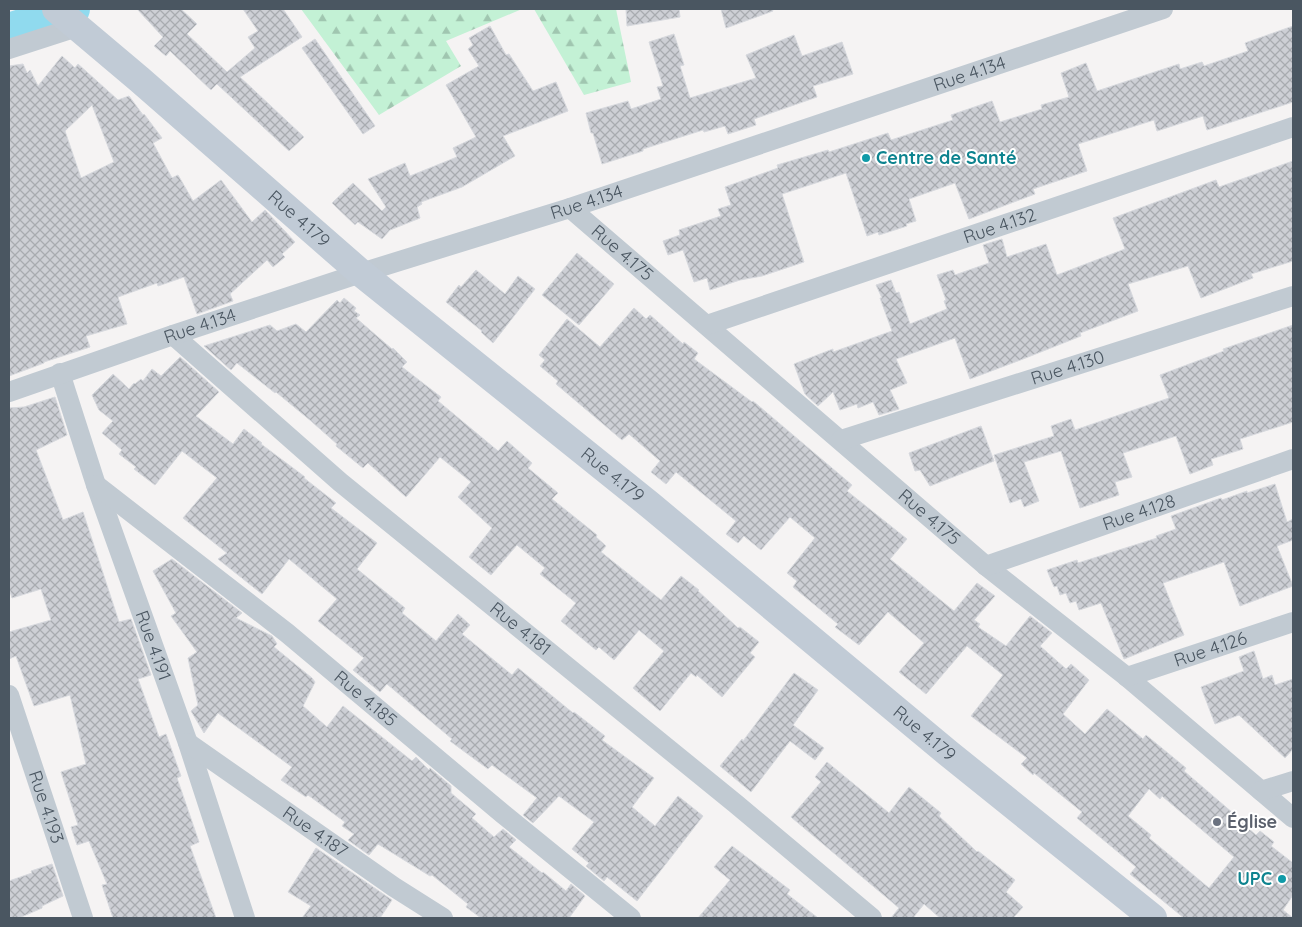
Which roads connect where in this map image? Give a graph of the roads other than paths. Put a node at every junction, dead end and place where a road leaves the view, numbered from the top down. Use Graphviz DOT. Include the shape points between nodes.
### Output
graph roads {
  1 [pos="56,9"];
  2 [pos="1163,9"];
  3 [pos="77,27"];
  4 [pos="9,49"];
  5 [pos="1293,127"];
  6 [pos="570,208"];
  7 [pos="361,272"];
  8 [pos="1293,296"];
  9 [pos="707,325"];
  10 [pos="174,335"];
  11 [pos="60,373"];
  12 [pos="9,392"];
  13 [pos="841,440"];
  14 [pos="1293,459"];
  15 [pos="96,484"];
  16 [pos="986,566"];
  17 [pos="1293,622"];
  18 [pos="1127,678"];
  19 [pos="9,695"];
  20 [pos="188,743"];
  21 [pos="1293,781"];
  22 [pos="1262,791"];
  23 [pos="1293,818"];
  24 [pos="83,918"];
  25 [pos="245,918"];
  26 [pos="442,918"];
  27 [pos="631,918"];
  28 [pos="872,918"];
  29 [pos="1152,918"];
  1 -- 3 [label="street, Rue 4.179"];
  2 -- 6 [label="street, Rue 4.134"];
  3 -- 4 [label="street"];
  3 -- 7 [label="street, Rue 4.179"];
  5 -- 9 [label="street, Rue 4.132"];
  6 -- 7 [label="street, Rue 4.134"];
  6 -- 9 [label="street, Rue 4.175"];
  7 -- 10 [label="street, Rue 4.134"];
  7 -- 29 [label="street, Rue 4.179" via="650,504"];
  8 -- 13 [label="street, Rue 4.130"];
  9 -- 13 [label="street, Rue 4.175"];
  10 -- 11 [label="street, Rue 4.134"];
  10 -- 28 [label="street, Rue 4.181" via="340,482"];
  11 -- 12 [label="street, Rue 4.134"];
  11 -- 15 [label="street, Rue 4.191"];
  13 -- 16 [label="street, Rue 4.175"];
  14 -- 16 [label="street, Rue 4.128"];
  15 -- 20 [label="street, Rue 4.191"];
  15 -- 27 [label="street, Rue 4.185" via="287,633"];
  16 -- 18 [label="street, Rue 4.175"];
  17 -- 18 [label="street, Rue 4.126"];
  18 -- 22 [label="street, Rue 4.175"];
  19 -- 24 [label="street, Rue 4.193"];
  20 -- 25 [label="street, Rue 4.191"];
  20 -- 26 [label="street, Rue 4.187"];
  21 -- 22 [label="street"];
  22 -- 23 [label="street, Rue 4.175"];
}
